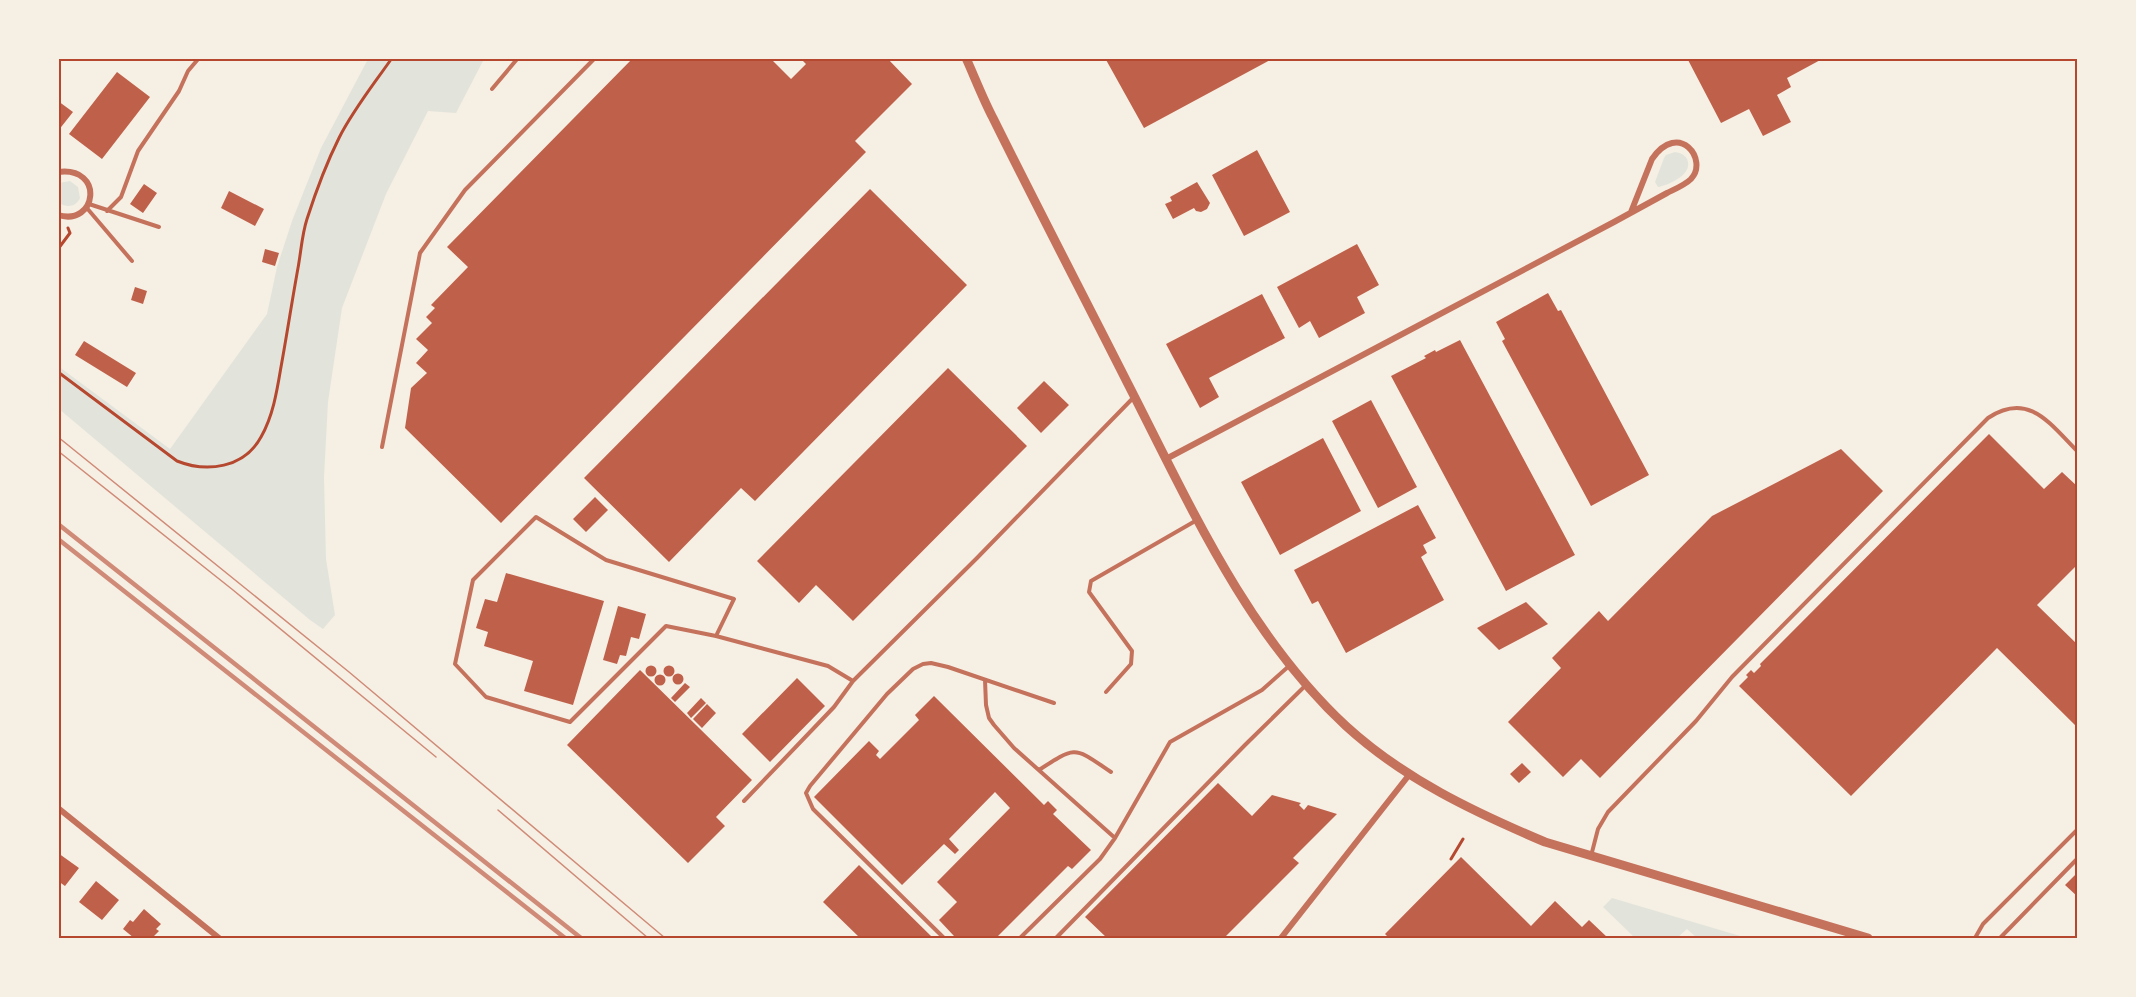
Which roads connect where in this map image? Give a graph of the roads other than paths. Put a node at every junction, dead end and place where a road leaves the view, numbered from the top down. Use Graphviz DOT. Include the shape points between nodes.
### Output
graph roads {
  1 [pos="199,58"];
  2 [pos="518,58"];
  3 [pos="595,58"];
  4 [pos="966,58"];
  5 [pos="492,89"];
  6 [pos="58,172"];
  7 [pos="87,206"];
  8 [pos="107,210"];
  9 [pos="1631,213"];
  10 [pos="58,215"];
  11 [pos="159,227"];
  12 [pos="132,261"];
  13 [pos="1134,396"];
  14 [pos="382,447"];
  15 [pos="2078,452"];
  16 [pos="1166,459"];
  17 [pos="1198,520"];
  18 [pos="716,636"];
  19 [pos="1289,665"];
  20 [pos="985,680"];
  21 [pos="853,681"];
  22 [pos="1306,685"];
  23 [pos="1106,692"];
  24 [pos="1054,703"];
  25 [pos="1039,770"];
  26 [pos="1111,772"];
  27 [pos="1409,775"];
  28 [pos="744,801"];
  29 [pos="58,808"];
  30 [pos="2078,829"];
  31 [pos="1115,838"];
  32 [pos="1591,856"];
  33 [pos="2078,858"];
  34 [pos="219,939"];
  35 [pos="944,939"];
  36 [pos="1020,939"];
  37 [pos="1056,939"];
  38 [pos="1281,939"];
  39 [pos="1868,939"];
  40 [pos="1975,939"];
  41 [pos="2000,939"];
  1 -- 8 [label="lane" via="138,151 121,197"];
  2 -- 5 [label="lane"];
  3 -- 14 [label="lane" via="465,190 420,253"];
  4 -- 13 [label="street"];
  6 -- 7 [label="street" via="72,171 85,178 91,193"];
  7 -- 8 [label="lane"];
  7 -- 10 [label="street" via="74,216"];
  7 -- 12 [label="lane"];
  8 -- 11 [label="lane"];
  9 -- 9 [label="street" via="1692,178 1696,164 1690,148 1673,142 1657,153"];
  9 -- 16 [label="street"];
  13 -- 16 [label="street"];
  13 -- 21 [label="lane"];
  15 -- 32 [label="lane" via="2036,413 2021,407 1996,412 1732,677 1696,721 1608,812 1598,829"];
  16 -- 17 [label="street"];
  17 -- 19 [label="street" via="1246,603"];
  17 -- 23 [label="lane" via="1091,581 1089,592 1132,651 1131,664"];
  18 -- 18 [label="lane" via="666,626 570,722 486,697 455,664 473,580 536,517 606,560 734,599"];
  18 -- 21 [label="lane" via="828,666"];
  19 -- 22 [label="street"];
  19 -- 31 [label="lane" via="1262,690 1170,742"];
  20 -- 24 [label="lane"];
  20 -- 25 [label="lane" via="989,718"];
  20 -- 35 [label="lane" via="931,663 913,669 887,694 806,793 813,809"];
  21 -- 28 [label="lane"];
  22 -- 27 [label="street" via="1352,731"];
  22 -- 37 [label="lane"];
  25 -- 26 [label="lane" via="1064,753 1080,752"];
  25 -- 31 [label="lane"];
  27 -- 32 [label="street" via="1497,822"];
  27 -- 38 [label="street"];
  29 -- 34 [label="street"];
  30 -- 40 [label="lane" via="1983,924"];
  31 -- 36 [label="lane" via="1100,860"];
  32 -- 39 [label="street"];
  33 -- 41 [label="lane"];
}
